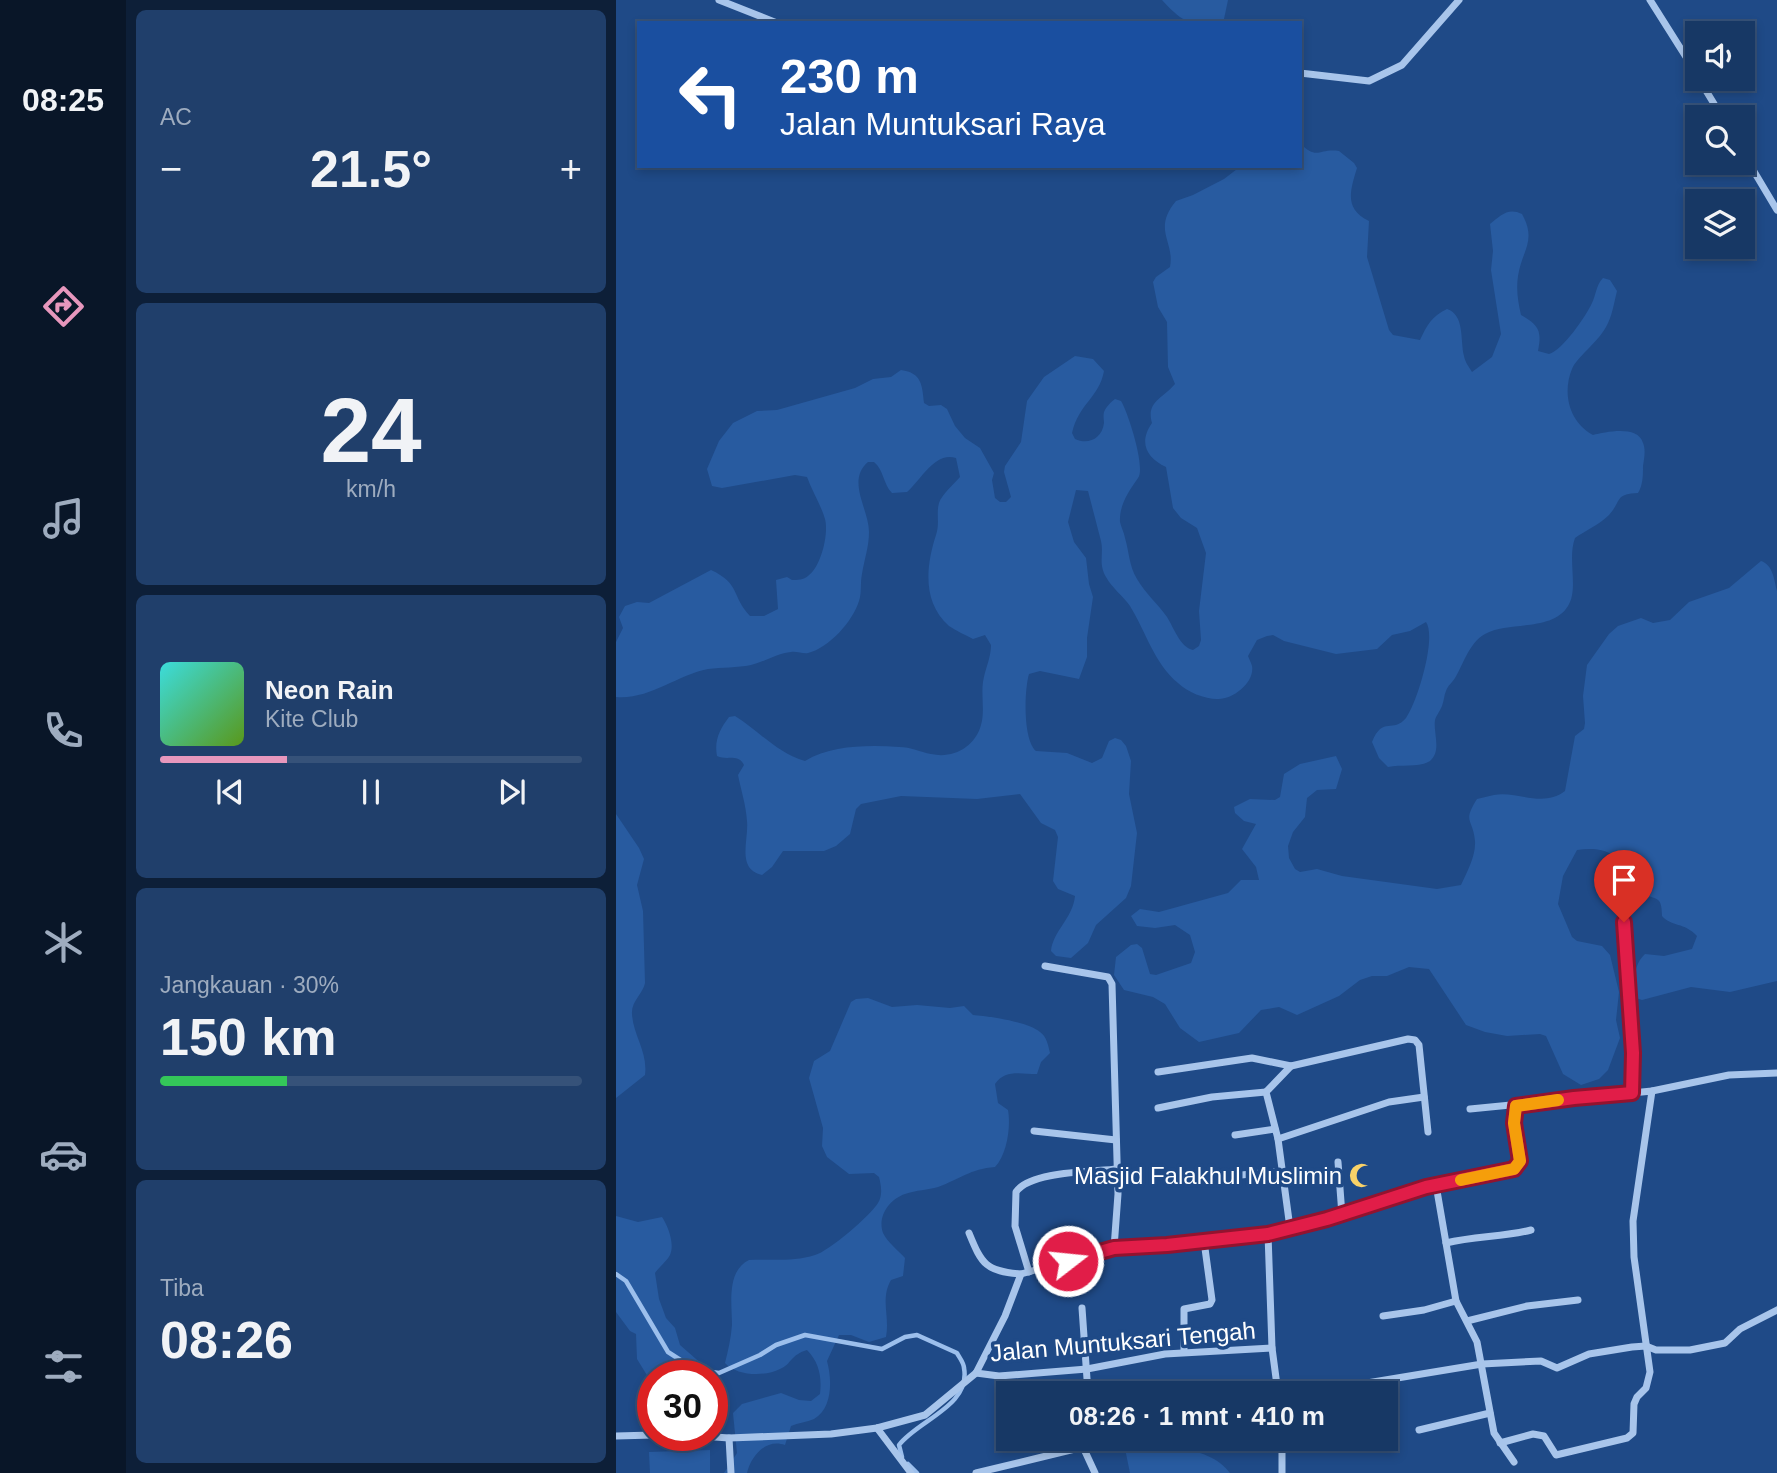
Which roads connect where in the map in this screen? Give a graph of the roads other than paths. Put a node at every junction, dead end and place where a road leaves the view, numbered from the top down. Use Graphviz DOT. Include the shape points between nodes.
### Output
graph roads {
  1 [pos="719,0"];
  2 [pos="1459,0"];
  3 [pos="1650,0"];
  4 [pos="772,21"];
  5 [pos="1685,56"];
  6 [pos="1302,73"];
  7 [pos="1755,173"];
  8 [pos="1777,210"];
  9 [pos="1622,896"];
  10 [pos="1045,967"];
  11 [pos="1291,1066"];
  12 [pos="1158,1072"];
  13 [pos="1777,1073"];
  14 [pos="1266,1091"];
  15 [pos="1652,1091"];
  16 [pos="1632,1093"];
  17 [pos="1424,1097"];
  18 [pos="1516,1106"];
  19 [pos="1158,1108"];
  20 [pos="1470,1109"];
  21 [pos="1275,1129"];
  22 [pos="1034,1131"];
  23 [pos="1428,1132"];
  24 [pos="1235,1135"];
  25 [pos="1278,1139"];
  26 [pos="1116,1140"];
  27 [pos="1338,1162"];
  28 [pos="1117,1169"];
  29 [pos="1283,1171"];
  30 [pos="1210,1178"];
  31 [pos="1436,1185"];
  32 [pos="1342,1215"];
  33 [pos="1290,1228"];
  34 [pos="1531,1230"];
  35 [pos="969,1233"];
  36 [pos="1268,1234"];
  37 [pos="1204,1241"];
  38 [pos="1446,1242"];
  39 [pos="1114,1248"];
  40 [pos="1025,1273"];
  41 [pos="1578,1300"];
  42 [pos="1456,1301"];
  43 [pos="1082,1308"];
  44 [pos="1777,1310"];
  45 [pos="1382,1316"];
  46 [pos="1467,1321"];
  47 [pos="1646,1346"];
  48 [pos="1272,1348"];
  49 [pos="1184,1352"];
  50 [pos="1482,1364"];
  51 [pos="1087,1368"];
  52 [pos="976,1373"];
  53 [pos="1088,1381"];
  54 [pos="1277,1381"];
  55 [pos="1379,1381"];
  56 [pos="1490,1413"];
  57 [pos="877,1427"];
  58 [pos="1419,1430"];
  59 [pos="637,1435"];
  60 [pos="616,1436"];
  61 [pos="729,1437"];
  62 [pos="1500,1443"];
  63 [pos="1067,1451"];
  64 [pos="1085,1451"];
  65 [pos="1282,1451"];
  66 [pos="1514,1462"];
  67 [pos="731,1473"];
  68 [pos="911,1473"];
  69 [pos="976,1473"];
  70 [pos="1095,1473"];
  71 [pos="1282,1473"];
  1 -- 4 [label="street"];
  2 -- 6 [label="street" via="1402,65 1369,81"];
  3 -- 5 [label="street"];
  7 -- 8 [label="street"];
  9 -- 16 [label="street"];
  10 -- 26 [label="street" via="1108,977 1112,984"];
  11 -- 12 [label="street" via="1252,1058"];
  11 -- 14 [label="street"];
  11 -- 17 [label="street" via="1415,1040"];
  13 -- 15 [label="street" via="1729,1075"];
  14 -- 19 [label="street"];
  14 -- 21 [label="street"];
  15 -- 16 [label="street"];
  15 -- 47 [label="street" via="1633,1221"];
  16 -- 18 [label="street"];
  17 -- 23 [label="street"];
  17 -- 25 [label="street" via="1389,1102"];
  18 -- 20 [label="street"];
  18 -- 31 [label="street" via="1518,1166"];
  21 -- 24 [label="street"];
  21 -- 25 [label="street"];
  22 -- 26 [label="street"];
  25 -- 29 [label="street"];
  26 -- 28 [label="street"];
  27 -- 32 [label="street"];
  28 -- 39 [label="street"];
  28 -- 40 [label="street" via="1043,1177 1018,1188 1015,1226"];
  29 -- 30 [label="street"];
  29 -- 33 [label="street"];
  31 -- 32 [label="street"];
  31 -- 38 [label="street"];
  32 -- 33 [label="street"];
  33 -- 36 [label="street"];
  34 -- 38 [label="street"];
  35 -- 40 [label="street" via="984,1264 1001,1273"];
  36 -- 37 [label="street"];
  36 -- 48 [label="street"];
  37 -- 39 [label="street"];
  37 -- 49 [label="street" via="1212,1300 1184,1308"];
  38 -- 42 [label="street"];
  39 -- 40 [label="street"];
  40 -- 52 [label="street"];
  41 -- 46 [label="street" via="1527,1306"];
  42 -- 45 [label="street"];
  42 -- 46 [label="street"];
  43 -- 51 [label="street"];
  44 -- 47 [label="street" via="1740,1329 1725,1343 1690,1350"];
  46 -- 50 [label="street"];
  47 -- 50 [label="street" via="1589,1354 1557,1368 1541,1361"];
  47 -- 62 [label="street" via="1649,1376 1634,1404 1633,1433 1627,1438 1556,1455 1544,1436 1533,1434"];
  48 -- 49 [label="street, Jalan Muntuksari Tengah"];
  48 -- 54 [label="street"];
  49 -- 51 [label="street, Jalan Muntuksari Tengah"];
  50 -- 55 [label="street"];
  50 -- 56 [label="street"];
  51 -- 52 [label="street, Jalan Muntuksari Tengah" via="999,1376"];
  51 -- 53 [label="street"];
  52 -- 57 [label="street" via="925,1415"];
  56 -- 58 [label="street"];
  56 -- 62 [label="street"];
  57 -- 61 [label="street" via="831,1434"];
  57 -- 68 [label="street"];
  59 -- 60 [label="street"];
  61 -- 67 [label="street"];
  62 -- 66 [label="street"];
  63 -- 69 [label="street"];
  64 -- 70 [label="street"];
  65 -- 71 [label="street"];
}
